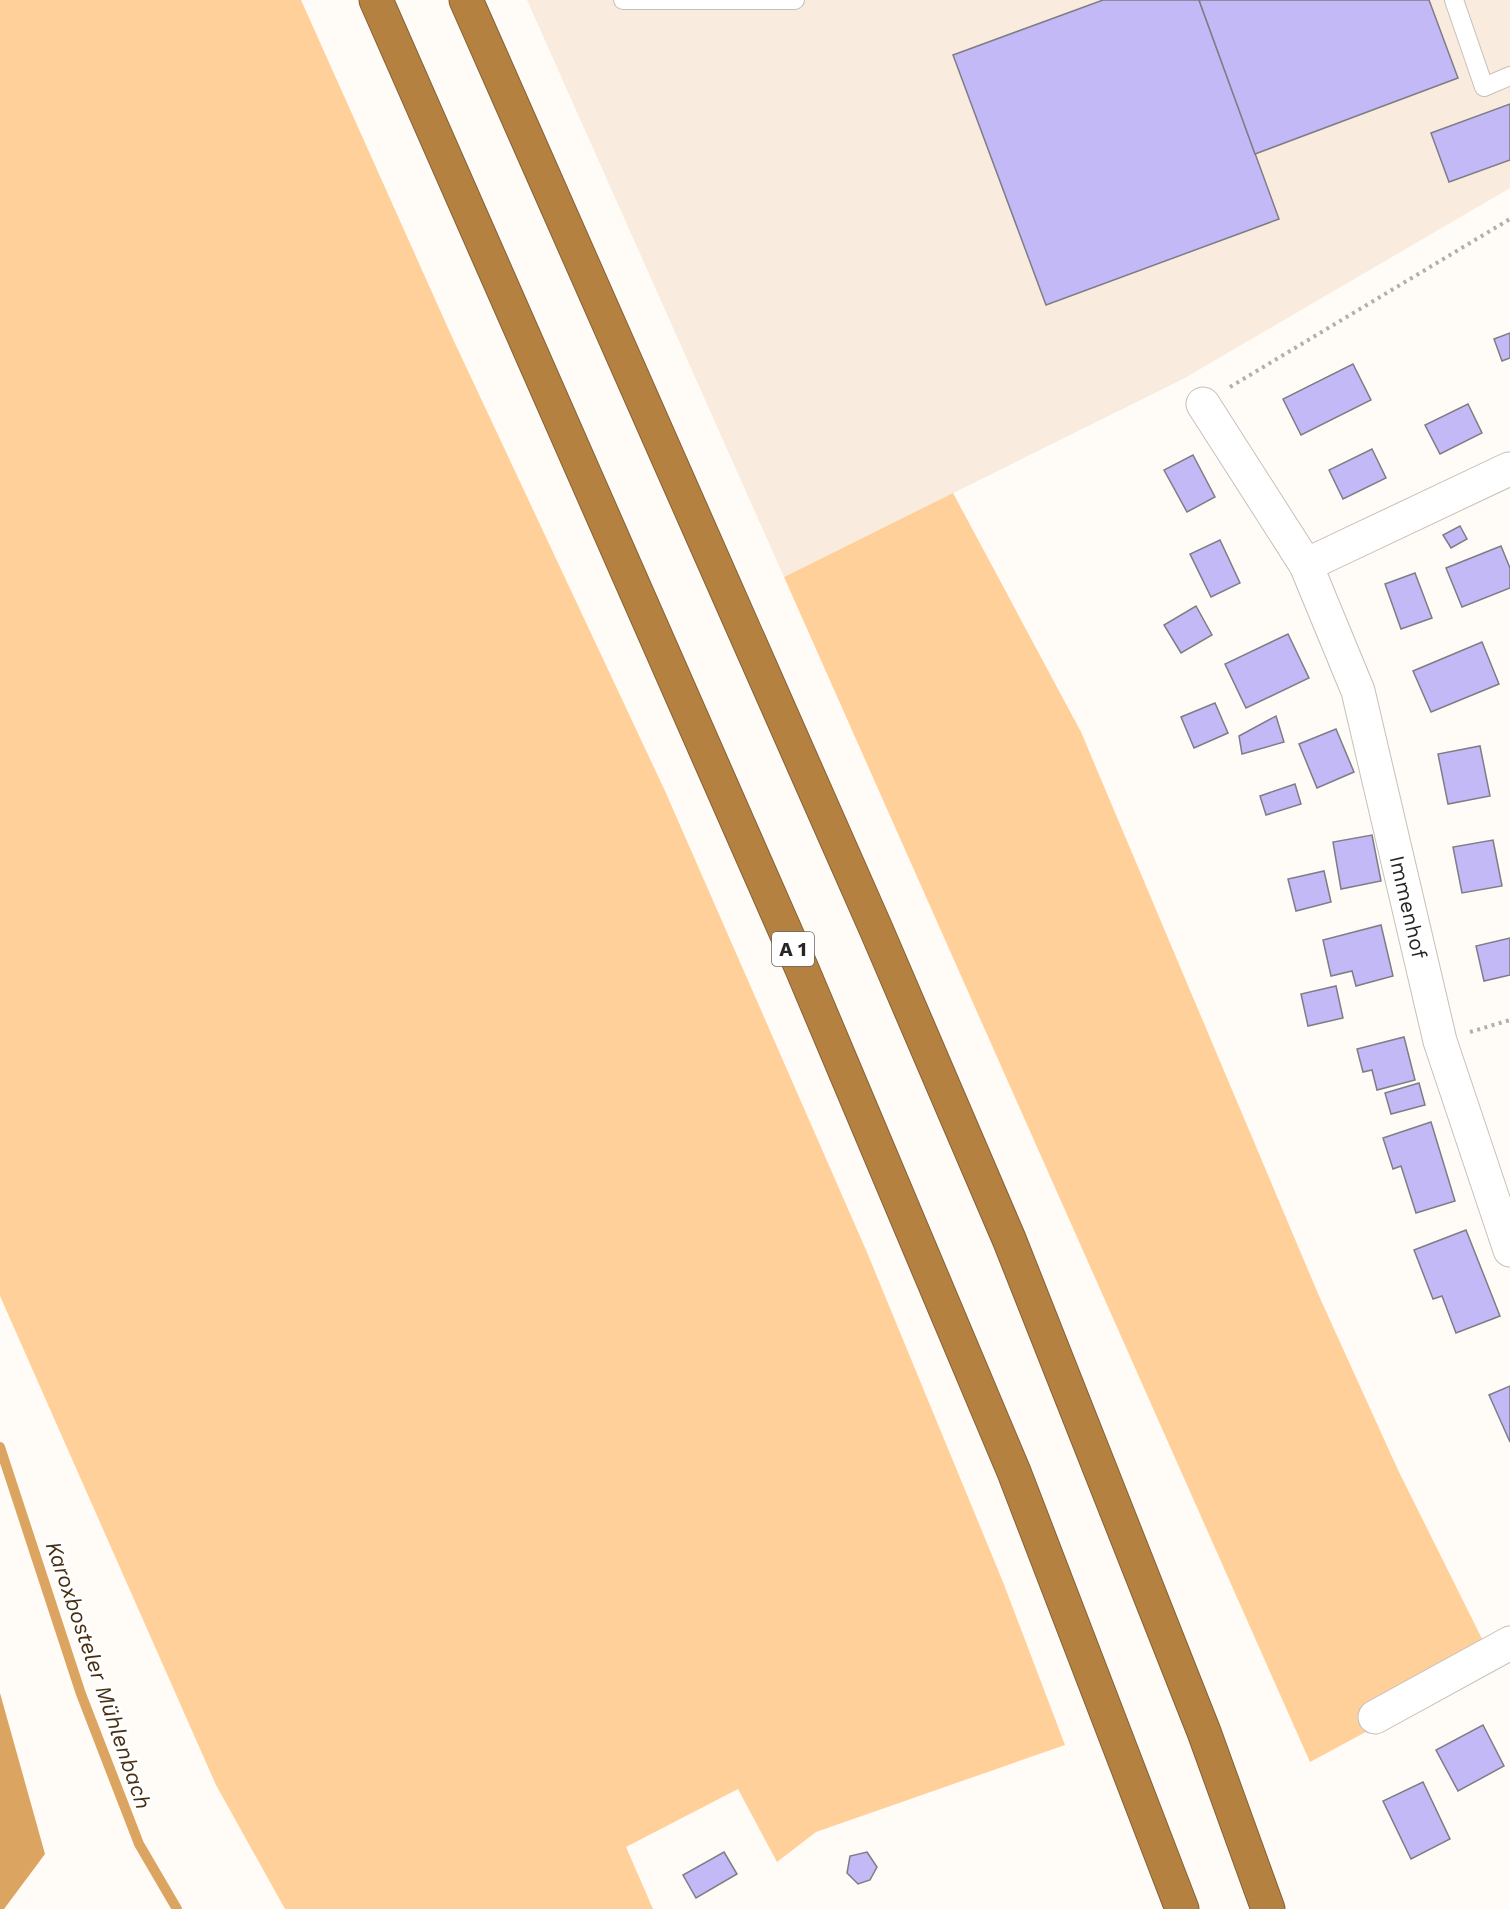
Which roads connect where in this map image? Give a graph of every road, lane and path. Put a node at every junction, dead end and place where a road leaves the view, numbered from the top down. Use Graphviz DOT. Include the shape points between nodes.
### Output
graph roads {
  1 [pos="376,0"];
  2 [pos="466,0"];
  3 [pos="623,0"];
  4 [pos="795,0"];
  5 [pos="1454,0"];
  6 [pos="1510,76"];
  7 [pos="1510,219"];
  8 [pos="1203,404"];
  9 [pos="1509,470"];
  10 [pos="1306,565"];
  11 [pos="1510,1020"];
  12 [pos="1440,1041"];
  13 [pos="1510,1250"];
  14 [pos="1510,1643"];
  15 [pos="1375,1717"];
  16 [pos="1182,1909"];
  17 [pos="1268,1909"];
  1 -- 16 [label="highway, A 1" via="807,980 1014,1472"];
  2 -- 17 [label="highway" via="1009,1239 1196,1711"];
  3 -- 4 [label="lane"];
  5 -- 6 [label="lane" via="1484,87"];
  7 -- 8 [label="path"];
  8 -- 10 [label="street, Immenhof"];
  9 -- 10 [label="street"];
  10 -- 12 [label="street, Immenhof" via="1358,691"];
  11 -- 12 [label="path"];
  12 -- 13 [label="street, Immenhof"];
  14 -- 15 [label="street"];
}
